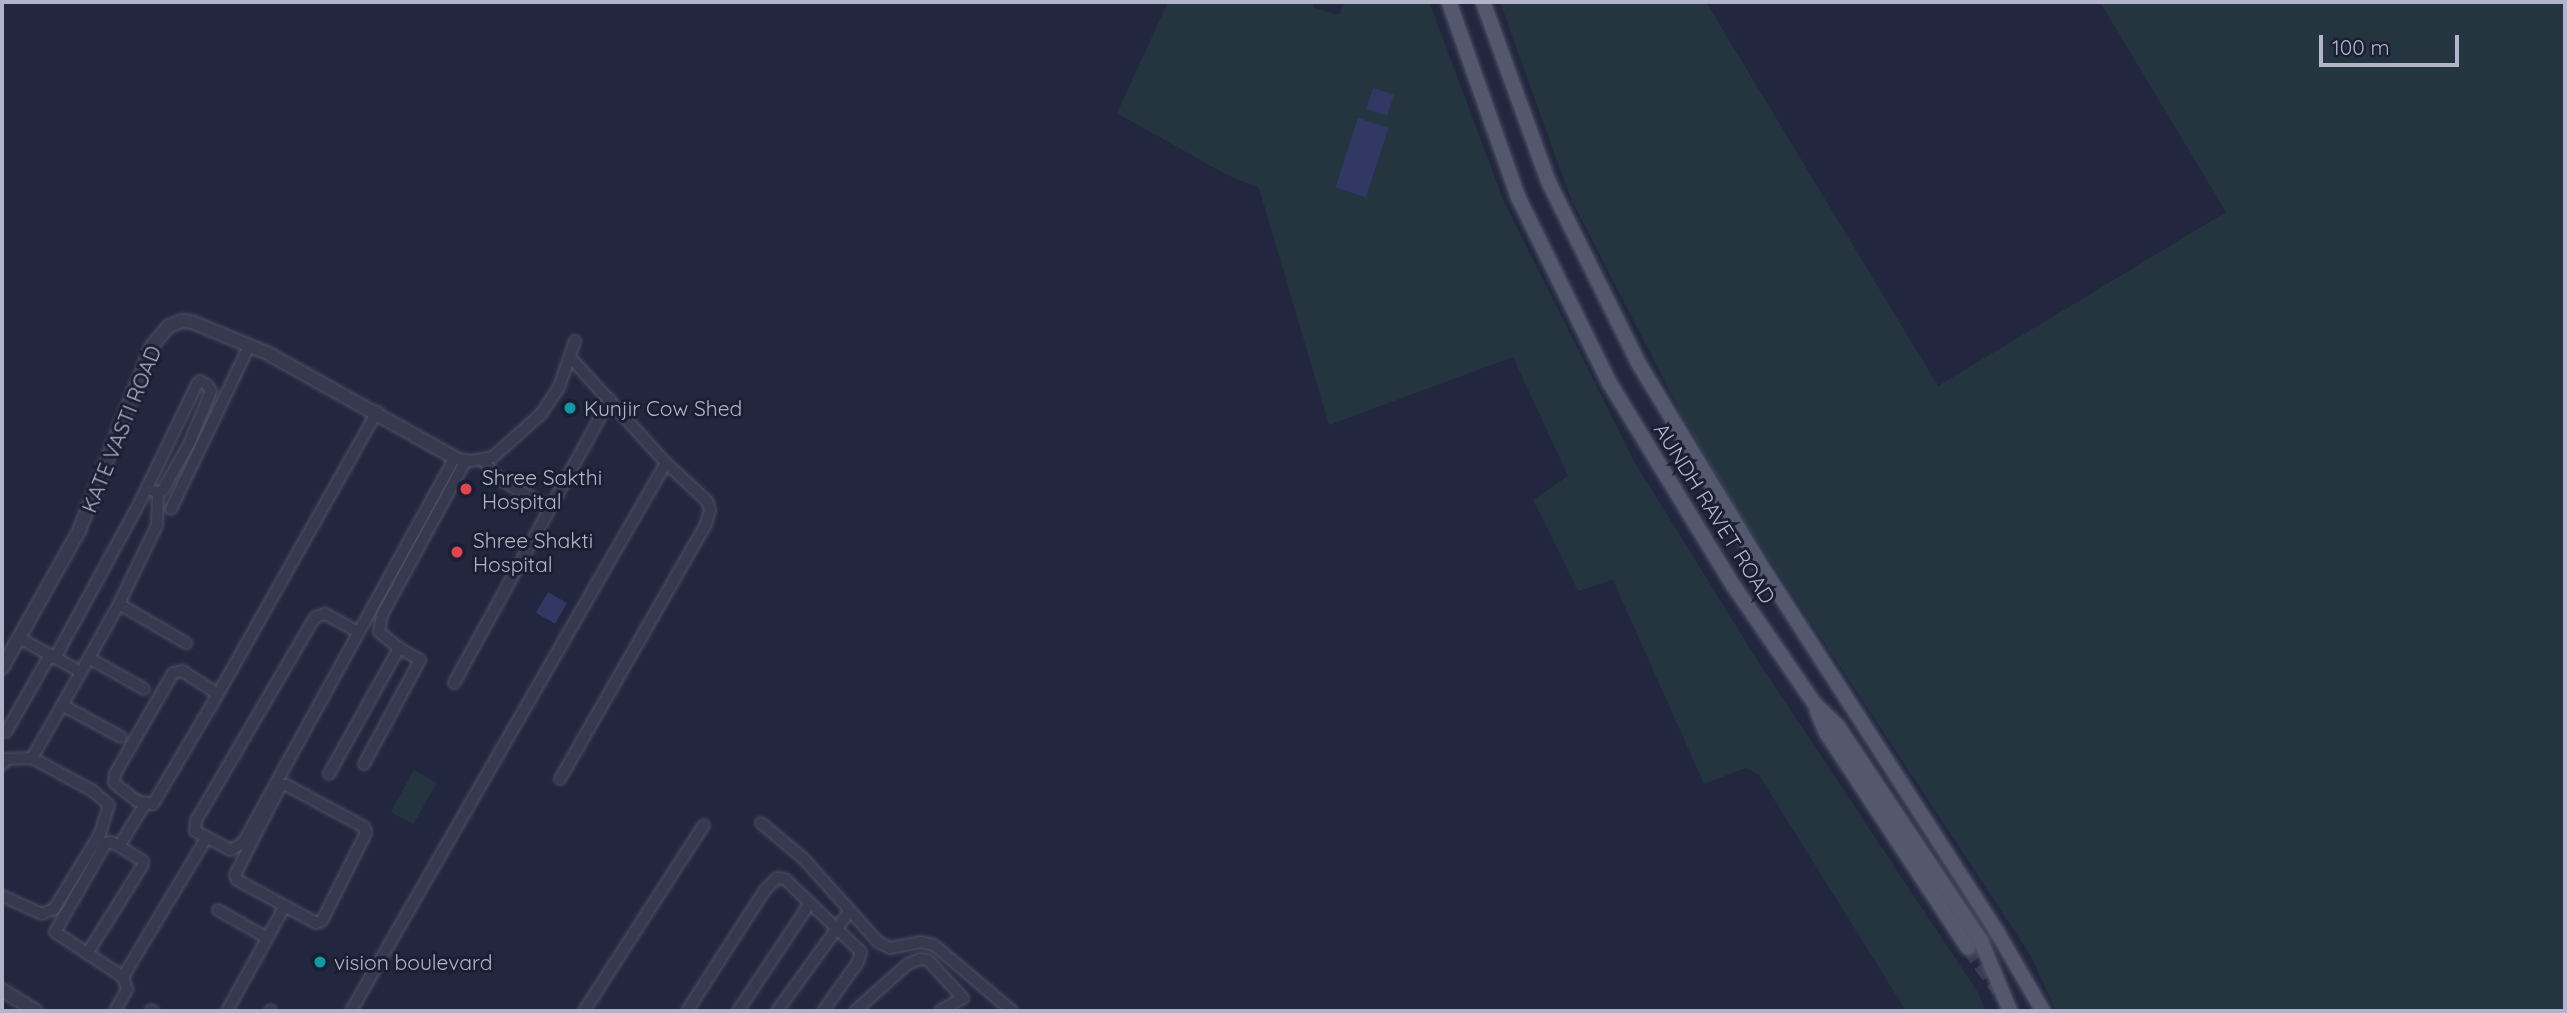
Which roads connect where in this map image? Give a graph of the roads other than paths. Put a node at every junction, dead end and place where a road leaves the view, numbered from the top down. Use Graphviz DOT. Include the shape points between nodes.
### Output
graph roads {
  1 [pos="1449,2"];
  2 [pos="1483,2"];
  3 [pos="575,341"];
  4 [pos="249,346"];
  5 [pos="570,357"];
  6 [pos="610,399"];
  7 [pos="377,412"];
  8 [pos="461,459"];
  9 [pos="484,461"];
  10 [pos="666,463"];
  11 [pos="147,488"];
  12 [pos="158,493"];
  13 [pos="550,508"];
  14 [pos="171,509"];
  15 [pos="119,604"];
  16 [pos="358,632"];
  17 [pos="19,638"];
  18 [pos="186,643"];
  19 [pos="398,648"];
  20 [pos="52,656"];
  21 [pos="89,658"];
  22 [pos="2,668"];
  23 [pos="81,672"];
  24 [pos="454,683"];
  25 [pos="144,689"];
  26 [pos="218,694"];
  27 [pos="1814,703"];
  28 [pos="62,705"];
  29 [pos="6,732"];
  30 [pos="121,737"];
  31 [pos="32,758"];
  32 [pos="364,764"];
  33 [pos="2,765"];
  34 [pos="330,774"];
  35 [pos="560,779"];
  36 [pos="145,804"];
  37 [pos="761,823"];
  38 [pos="704,825"];
  39 [pos="206,839"];
  40 [pos="119,846"];
  41 [pos="2,896"];
  42 [pos="810,903"];
  43 [pos="285,906"];
  44 [pos="218,910"];
  45 [pos="849,912"];
  46 [pos="836,929"];
  47 [pos="267,938"];
  48 [pos="1968,947"];
  49 [pos="87,954"];
  50 [pos="123,977"];
  51 [pos="2,990"];
  52 [pos="36,1011"];
  53 [pos="115,1011"];
  54 [pos="227,1011"];
  55 [pos="351,1011"];
  56 [pos="584,1011"];
  57 [pos="687,1011"];
  58 [pos="738,1011"];
  59 [pos="777,1011"];
  60 [pos="823,1011"];
  61 [pos="855,1011"];
  62 [pos="940,1011"];
  63 [pos="1012,1011"];
  64 [pos="2010,1011"];
  65 [pos="2043,1011"];
  1 -- 27 [label="main road, AUNDH RAVET ROAD" via="1518,197 1609,382 1733,585"];
  2 -- 65 [label="main road, AUNDH RAVET ROAD" via="1549,183 1639,364"];
  3 -- 5 [label="street"];
  4 -- 7 [label="street, KATE VASTI ROAD"];
  4 -- 14 [label="street"];
  4 -- 17 [label="street, KATE VASTI ROAD" via="192,321 169,326 159,334 91,504"];
  5 -- 6 [label="street"];
  5 -- 9 [label="street" via="551,402"];
  6 -- 10 [label="street"];
  6 -- 13 [label="street"];
  7 -- 8 [label="street, KATE VASTI ROAD"];
  7 -- 26 [label="street"];
  8 -- 9 [label="street"];
  8 -- 16 [label="street"];
  8 -- 19 [label="street" via="380,621 379,632"];
  9 -- 13 [label="street" via="496,477"];
  10 -- 35 [label="street" via="707,502 710,517"];
  10 -- 55 [label="street"];
  11 -- 12 [label="street"];
  11 -- 12 [label="street" via="200,381 211,391 189,444"];
  11 -- 20 [label="street"];
  12 -- 15 [label="street" via="158,525"];
  13 -- 24 [label="street"];
  15 -- 18 [label="street"];
  15 -- 21 [label="street"];
  16 -- 39 [label="street" via="243,843 230,850"];
  16 -- 39 [label="street" via="325,614 316,617 196,821 195,831"];
  17 -- 20 [label="street"];
  17 -- 22 [label="street, KATE VASTI ROAD"];
  19 -- 32 [label="street" via="420,660"];
  19 -- 34 [label="street"];
  20 -- 23 [label="street"];
  20 -- 29 [label="street"];
  21 -- 23 [label="street"];
  21 -- 25 [label="street"];
  23 -- 28 [label="street"];
  26 -- 36 [label="street" via="153,804"];
  26 -- 36 [label="street" via="182,670 173,673 113,779"];
  27 -- 48 [label="main road" via="1827,734"];
  27 -- 64 [label="main road, AUNDH RAVET ROAD" via="1837,725 1981,941"];
  28 -- 30 [label="street"];
  28 -- 31 [label="street"];
  31 -- 33 [label="street" via="6,759"];
  31 -- 41 [label="street" via="93,791 109,805 100,834 54,909 42,914"];
  36 -- 40 [label="street"];
  37 -- 45 [label="street" via="804,859"];
  38 -- 56 [label="street"];
  39 -- 50 [label="street"];
  40 -- 49 [label="street" via="143,861 142,866"];
  40 -- 49 [label="street" via="106,843 56,929 57,935"];
  42 -- 46 [label="street"];
  42 -- 57 [label="street" via="785,879 772,882"];
  42 -- 58 [label="street"];
  43 -- 43 [label="street" via="316,923 322,921 366,833 364,827 281,785 235,875"];
  43 -- 47 [label="street"];
  44 -- 47 [label="street"];
  45 -- 46 [label="street"];
  45 -- 63 [label="street" via="866,933 890,948 934,945"];
  46 -- 59 [label="street"];
  46 -- 60 [label="street" via="861,952"];
  47 -- 54 [label="street"];
  49 -- 50 [label="street"];
  50 -- 53 [label="street" via="127,989"];
  51 -- 52 [label="street"];
  61 -- 62 [label="street" via="908,964 920,959 928,960 963,998"];
}
